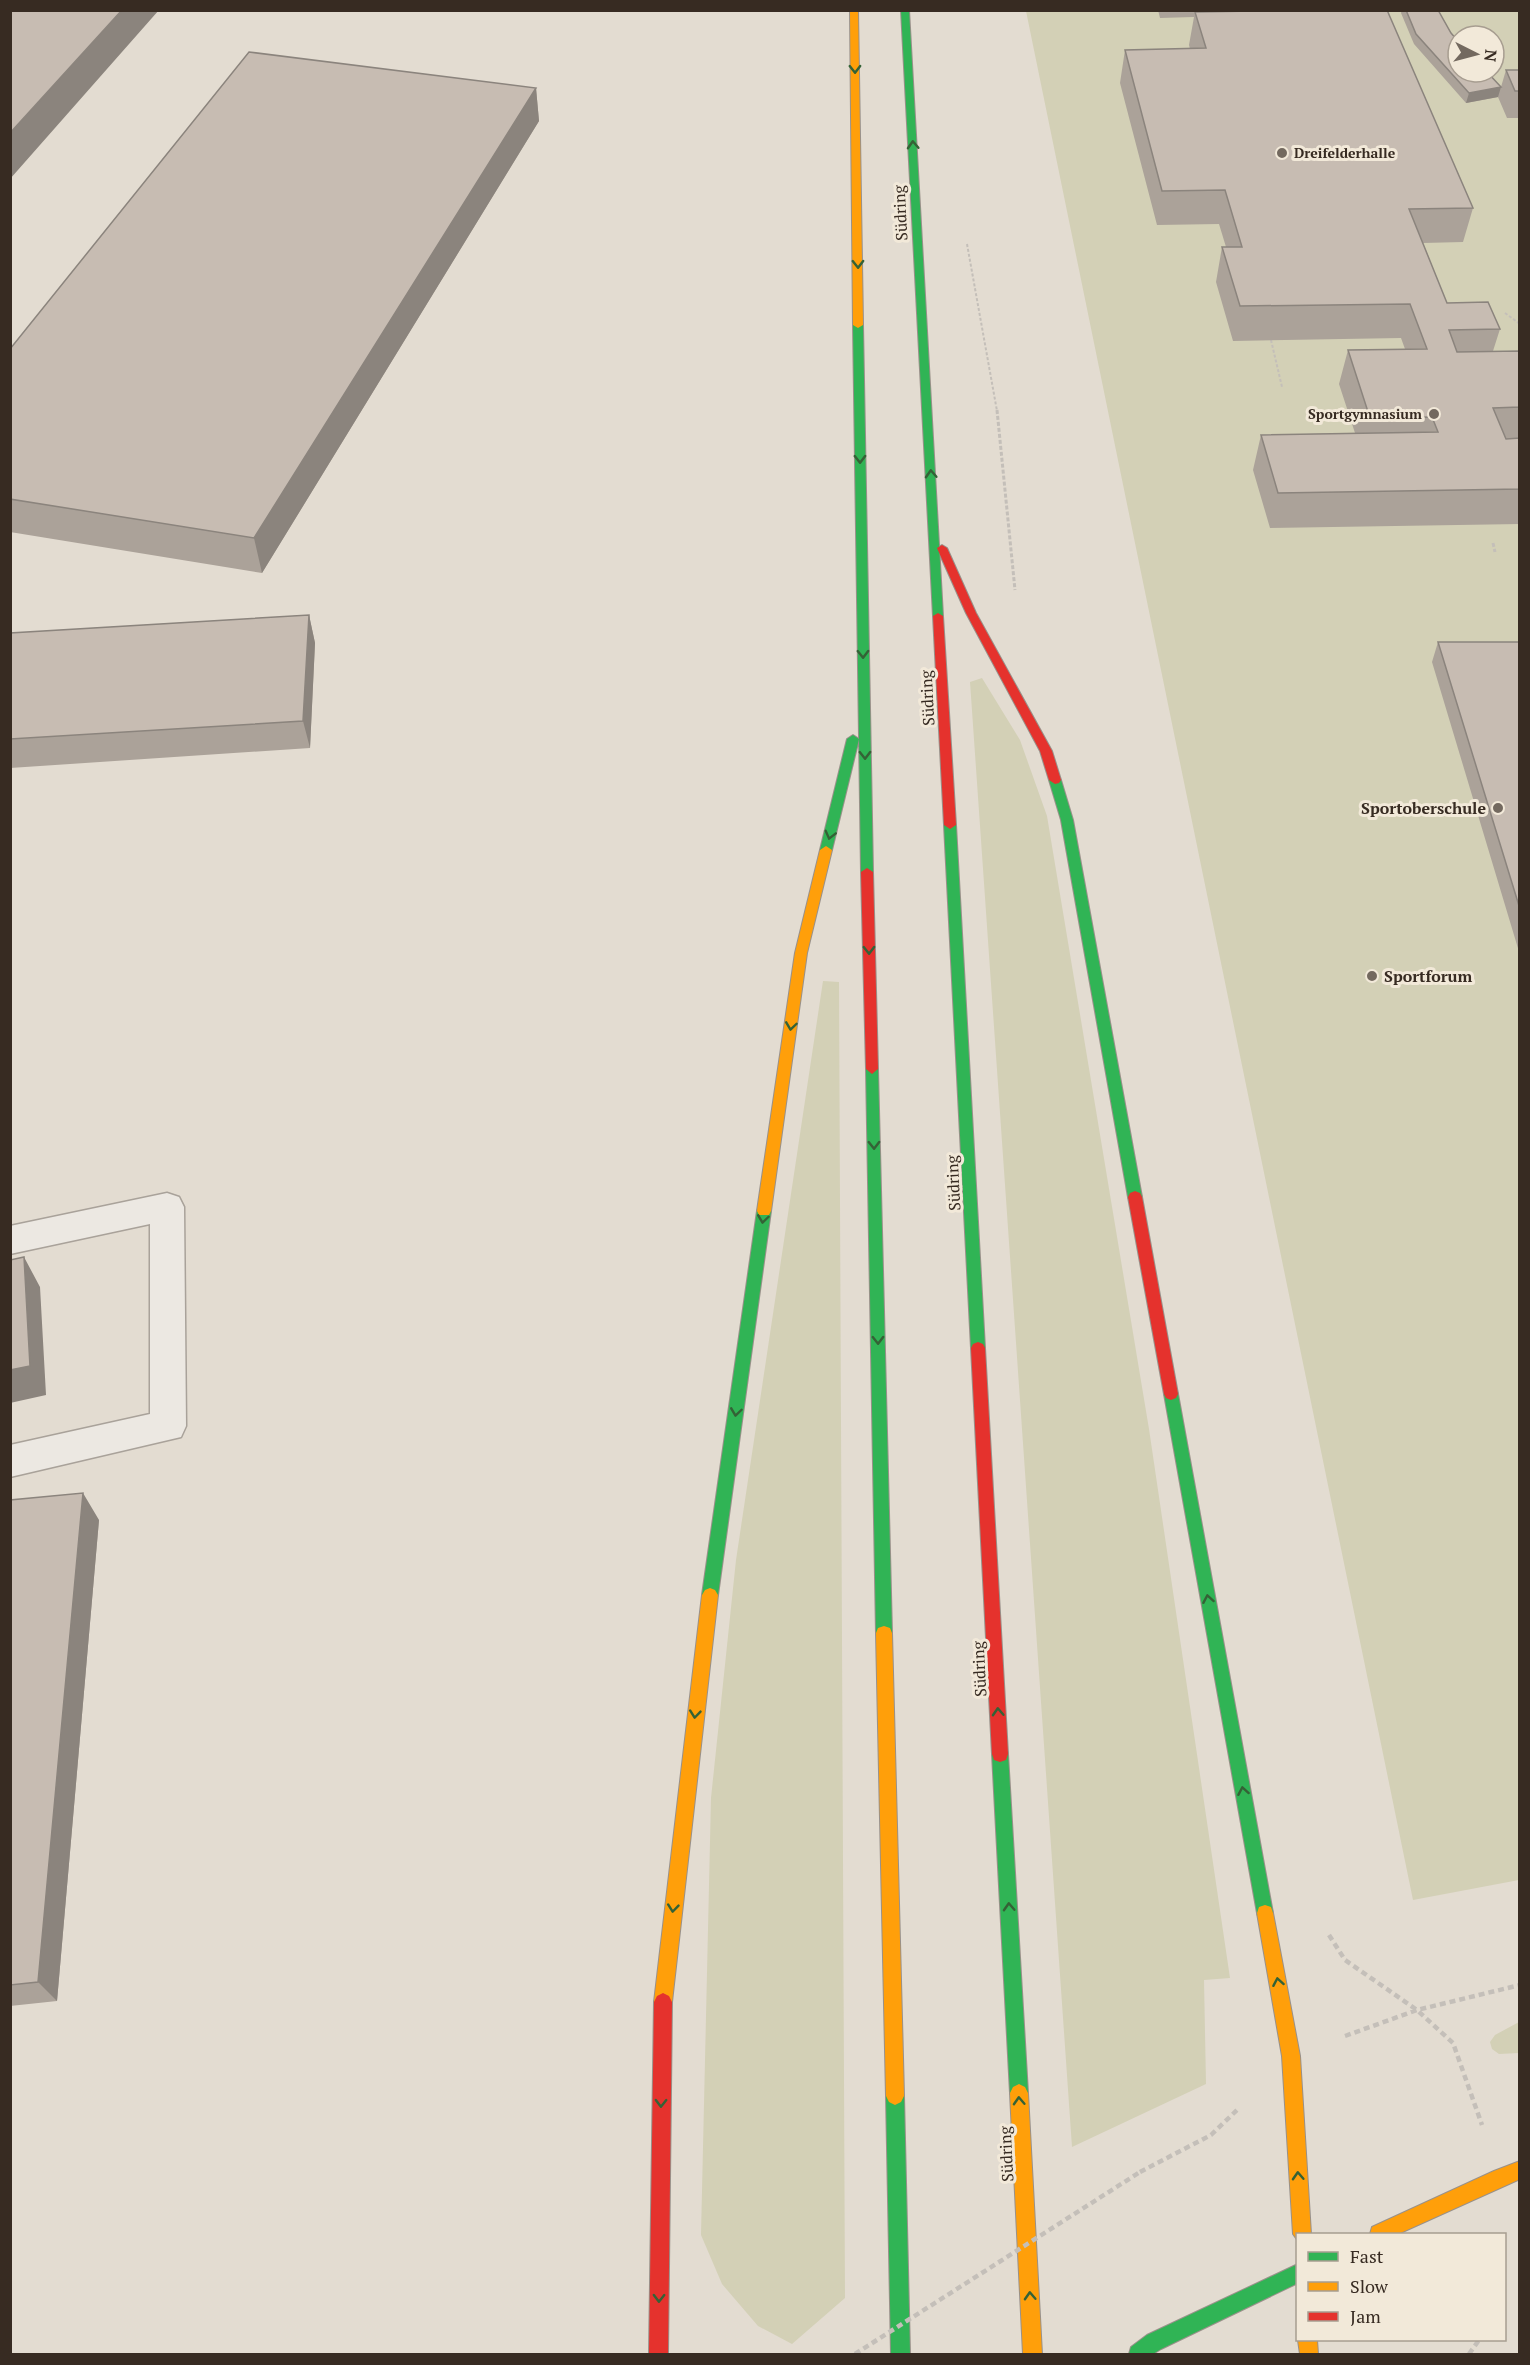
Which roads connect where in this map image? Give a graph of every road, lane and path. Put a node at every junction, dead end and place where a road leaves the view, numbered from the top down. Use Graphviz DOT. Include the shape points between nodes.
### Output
graph roads {
  1 [pos="854,10"];
  2 [pos="905,10"];
  3 [pos="1504,313"];
  4 [pos="1520,324"];
  5 [pos="1271,340"];
  6 [pos="1282,387"];
  7 [pos="935,533"];
  8 [pos="1493,543"];
  9 [pos="1495,552"];
  10 [pos="863,697"];
  11 [pos="10,1240"];
  12 [pos="10,1461"];
  13 [pos="1520,1985"];
  14 [pos="1520,2170"];
  15 [pos="1140,2172"];
  16 [pos="1500,2177"];
  17 [pos="1302,2233"];
  18 [pos="1382,2233"];
  19 [pos="1296,2274"];
  20 [pos="1478,2341"];
  21 [pos="658,2355"];
  22 [pos="855,2355"];
  23 [pos="901,2355"];
  24 [pos="1033,2355"];
  25 [pos="1138,2355"];
  26 [pos="1469,2355"];
  1 -- 10 [label="main road, one-way"];
  7 -- 2 [label="main road, Südring, one-way"];
  3 -- 4 [label="path"];
  5 -- 6 [label="path"];
  17 -- 7 [label="main road, one-way" via="1292,2056 1067,820 1046,751 971,613"];
  24 -- 7 [label="main road, Südring, one-way"];
  8 -- 9 [label="path"];
  10 -- 21 [label="main road, one-way" via="801,953 701,1656 662,2012"];
  10 -- 23 [label="main road, one-way"];
  11 -- 12 [label="lane" via="167,1208 168,1426"];
  13 -- 16 [label="path" via="1417,2010 1453,2043"];
  14 -- 16 [label="main road"];
  15 -- 22 [label="path, bridge"];
  16 -- 18 [label="main road"];
  19 -- 25 [label="main road" via="1154,2342"];
  20 -- 26 [label="path"];
}
